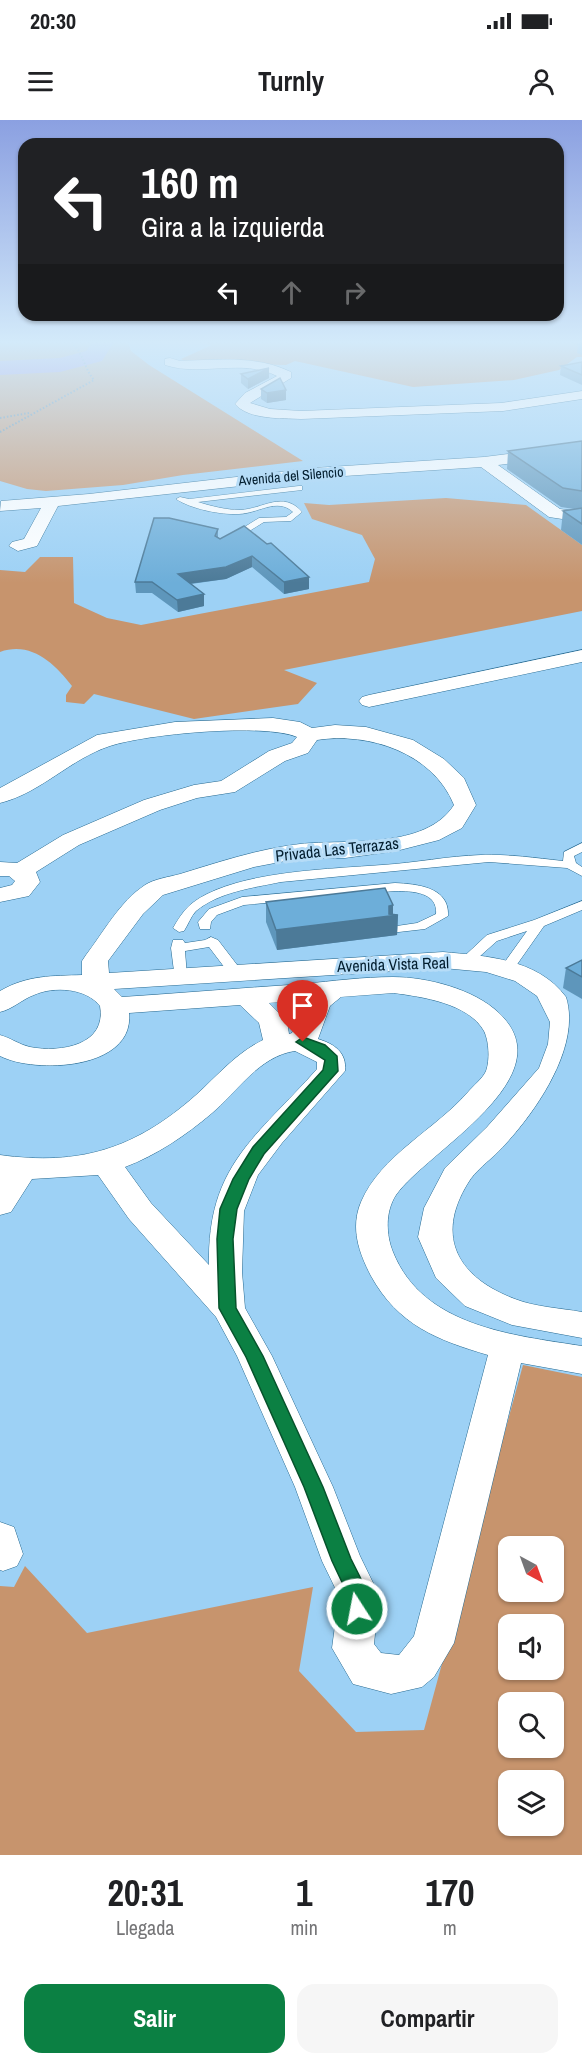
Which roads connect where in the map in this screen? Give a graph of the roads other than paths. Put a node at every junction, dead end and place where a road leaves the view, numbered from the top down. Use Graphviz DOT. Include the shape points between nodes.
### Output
graph roads {
  1 [pos="582,441"];
  2 [pos="447,449"];
  3 [pos="582,450"];
  4 [pos="534,451"];
  5 [pos="386,454"];
  6 [pos="484,462"];
  7 [pos="299,488"];
  8 [pos="222,490"];
  9 [pos="154,491"];
  10 [pos="180,499"];
  11 [pos="52,502"];
  12 [pos="0,506"];
  13 [pos="222,510"];
  14 [pos="582,517"];
  15 [pos="221,545"];
  16 [pos="8,550"];
  17 [pos="582,656"];
  18 [pos="369,701"];
  19 [pos="310,735"];
  20 [pos="0,796"];
  21 [pos="582,847"];
  22 [pos="570,865"];
  23 [pos="10,870"];
  24 [pos="582,872"];
  25 [pos="280,877"];
  26 [pos="232,890"];
  27 [pos="0,895"];
  28 [pos="296,895"];
  29 [pos="242,901"];
  30 [pos="582,905"];
  31 [pos="539,923"];
  32 [pos="205,926"];
  33 [pos="179,928"];
  34 [pos="395,930"];
  35 [pos="492,938"];
  36 [pos="513,960"];
  37 [pos="465,962"];
  38 [pos="180,976"];
  39 [pos="241,984"];
  40 [pos="102,988"];
  41 [pos="333,990"];
  42 [pos="0,1004"];
  43 [pos="292,1042"];
  44 [pos="0,1044"];
  45 [pos="454,1124"];
  46 [pos="498,1134"];
  47 [pos="106,1163"];
  48 [pos="11,1168"];
  49 [pos="0,1204"];
  50 [pos="228,1308"];
  51 [pos="582,1325"];
  52 [pos="507,1347"];
  53 [pos="582,1360"];
  1 -- 4 [label="street, Avenida del Silencio"];
  2 -- 5 [label="street"];
  3 -- 4 [label="street, Avenida del Silencio"];
  4 -- 6 [label="street, Avenida del Silencio"];
  4 -- 12 [label="street, Avenida del Silencio" via="233,472 86,492 9,492"];
  6 -- 8 [label="street, Avenida del Silencio"];
  6 -- 14 [label="street" via="555,513"];
  7 -- 8 [label="lane"];
  8 -- 9 [label="street, Avenida del Silencio"];
  8 -- 10 [label="lane"];
  8 -- 13 [label="lane"];
  9 -- 10 [label="lane"];
  9 -- 11 [label="street, Avenida del Silencio"];
  10 -- 13 [label="lane"];
  11 -- 12 [label="street, Avenida del Silencio"];
  11 -- 16 [label="street" via="31,542"];
  13 -- 15 [label="lane" via="247,511 273,503 293,507 298,512 288,519 262,520"];
  17 -- 18 [label="street"];
  19 -- 20 [label="street, Privada Las Terrazas" via="273,724 136,733 105,740 20,789"];
  19 -- 23 [label="street" via="300,748 277,756 227,788 194,792 152,805"];
  19 -- 40 [label="street, Privada Las Terrazas" via="335,731 366,733 405,745 436,764 456,783 465,805 454,823 432,835 396,844 345,851 301,851 250,860 154,890 134,909 95,961"];
  21 -- 22 [label="lane" via="568,855"];
  22 -- 24 [label="lane"];
  22 -- 25 [label="lane" via="490,858"];
  23 -- 27 [label="street" via="27,878 25,887"];
  25 -- 26 [label="lane"];
  25 -- 28 [label="lane"];
  26 -- 29 [label="lane"];
  26 -- 33 [label="lane" via="187,912"];
  28 -- 29 [label="lane"];
  28 -- 34 [label="lane" via="416,887 440,901 442,916 420,926"];
  29 -- 32 [label="lane" via="213,912"];
  30 -- 31 [label="lane"];
  31 -- 35 [label="lane"];
  31 -- 36 [label="lane"];
  35 -- 36 [label="lane" via="506,941"];
  35 -- 37 [label="lane"];
  36 -- 37 [label="street, Avenida Vista Real"];
  36 -- 46 [label="street, Avenida Vista Real" via="524,975 547,990 564,1022 562,1044 552,1071"];
  37 -- 39 [label="street, Avenida Vista Real" via="408,961"];
  38 -- 39 [label="street, Avenida Vista Real"];
  38 -- 39 [label="lane" via="178,946 212,942"];
  38 -- 40 [label="street, Avenida Vista Real"];
  39 -- 40 [label="street, Avenida Vista Real"];
  39 -- 41 [label="street, Avenida Vista Real"];
  39 -- 43 [label="street" via="273,1021 274,1035"];
  40 -- 42 [label="street" via="40,984 9,996"];
  40 -- 44 [label="street, Privada Las Terrazas" via="117,1018 101,1042 86,1051 45,1059 25,1057"];
  41 -- 43 [label="street" via="318,1002"];
  41 -- 45 [label="street, Avenida Vista Real" via="394,985 427,988 483,1013 500,1033 500,1072"];
  43 -- 47 [label="street" via="255,1054 202,1106 175,1126"];
  43 -- 50 [label="street" via="320,1048 332,1059 330,1071 259,1150 228,1209"];
  45 -- 46 [label="street"];
  45 -- 52 [label="street, Avenida Vista Real" via="385,1188 372,1213 373,1245 387,1276 410,1304 453,1329"];
  46 -- 51 [label="street, Avenida Vista Real" via="456,1176 440,1208 434,1237 448,1269 477,1297 512,1312"];
  47 -- 48 [label="street"];
  47 -- 50 [label="street" via="140,1211"];
  48 -- 49 [label="street"];
  50 -- 52 [label="street" via="314,1487 359,1595 353,1648 368,1670 397,1677 419,1667 433,1643"];
  52 -- 53 [label="street, Avenida Vista Real"];
}
